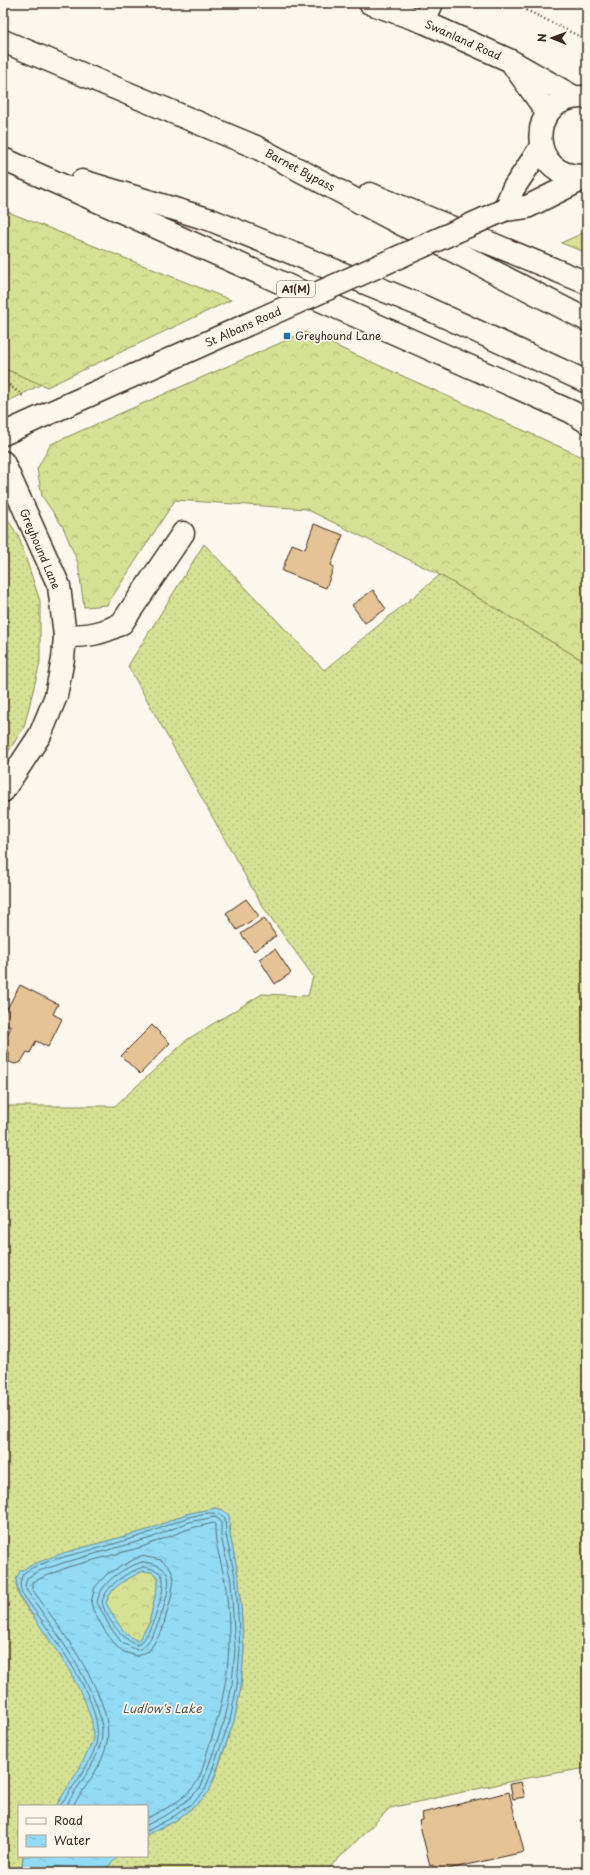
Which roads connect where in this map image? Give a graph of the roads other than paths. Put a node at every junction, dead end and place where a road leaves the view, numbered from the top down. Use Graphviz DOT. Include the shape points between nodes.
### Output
graph roads {
  1 [pos="370,3"];
  2 [pos="428,13"];
  3 [pos="3,41"];
  4 [pos="511,61"];
  5 [pos="580,97"];
  6 [pos="547,112"];
  7 [pos="256,147"];
  8 [pos="541,147"];
  9 [pos="3,158"];
  10 [pos="587,176"];
  11 [pos="504,210"];
  12 [pos="587,283"];
  13 [pos="587,320"];
  14 [pos="587,382"];
  15 [pos="587,422"];
  16 [pos="3,434"];
  17 [pos="3,462"];
  18 [pos="183,533"];
  19 [pos="65,636"];
  20 [pos="3,791"];
  1 -- 2 [label="main road, Swanland Road"];
  2 -- 4 [label="main road, Swanland Road"];
  3 -- 7 [label="main road, Barnet Bypass"];
  4 -- 5 [label="main road, Swanland Road"];
  4 -- 6 [label="main road, Swanland Road"];
  5 -- 6 [label="main road" via="559,102"];
  6 -- 8 [label="main road" via="539,135"];
  7 -- 12 [label="main road"];
  7 -- 13 [label="main road, Barnet Bypass"];
  8 -- 10 [label="main road" via="555,168 566,174"];
  8 -- 11 [label="main road" via="513,189"];
  9 -- 14 [label="main road, A1(M)" via="211,220 422,306"];
  9 -- 15 [label="main road, A1(M)" via="565,409"];
  10 -- 11 [label="main road, St Albans Road" via="527,207"];
  11 -- 16 [label="main road, St Albans Road, bridge"];
  17 -- 19 [label="main road, Greyhound Lane" via="59,586"];
  18 -- 19 [label="main road" via="122,623 107,632 95,635"];
  19 -- 20 [label="main road, Greyhound Lane" via="56,696 40,735"];
}
